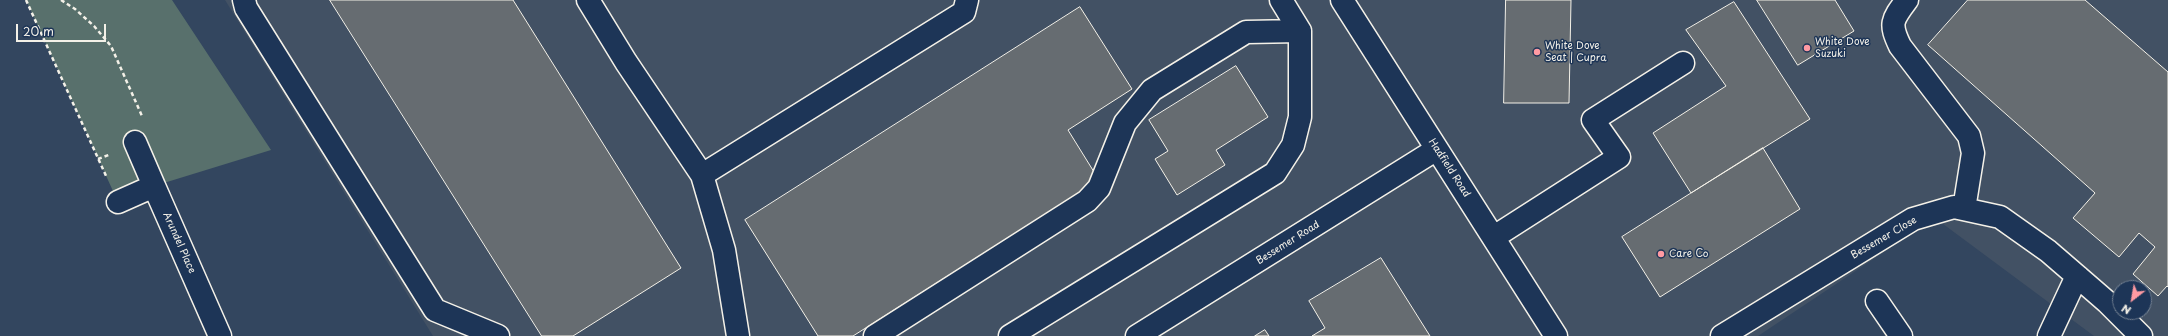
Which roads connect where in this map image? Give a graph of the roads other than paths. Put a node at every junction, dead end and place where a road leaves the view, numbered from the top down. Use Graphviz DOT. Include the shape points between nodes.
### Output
graph roads {
  1 [pos="244,0"];
  2 [pos="588,0"];
  3 [pos="967,0"];
  4 [pos="1280,0"];
  5 [pos="1342,0"];
  6 [pos="1907,0"];
  7 [pos="1300,31"];
  8 [pos="1683,62"];
  9 [pos="135,142"];
  10 [pos="1437,150"];
  11 [pos="702,175"];
  12 [pos="154,186"];
  13 [pos="118,202"];
  14 [pos="1964,209"];
  15 [pos="1494,237"];
  16 [pos="2078,276"];
  17 [pos="1877,301"];
  18 [pos="220,336"];
  19 [pos="498,336"];
  20 [pos="738,336"];
  21 [pos="875,336"];
  22 [pos="1010,336"];
  23 [pos="1138,336"];
  24 [pos="1556,336"];
  25 [pos="1722,336"];
  26 [pos="1901,336"];
  27 [pos="2049,336"];
  28 [pos="2141,336"];
  1 -- 19 [label="street" via="246,8 435,310"];
  2 -- 11 [label="street" via="626,62"];
  3 -- 11 [label="street" via="964,12"];
  4 -- 7 [label="street"];
  5 -- 10 [label="street, Hadfield Road"];
  6 -- 14 [label="street" via="1896,14 1892,29 1900,46 1969,136 1973,153"];
  7 -- 21 [label="street" via="1246,32 1152,90 1125,124 1099,188 1088,201"];
  7 -- 22 [label="street" via="1300,117 1294,145 1275,174"];
  8 -- 15 [label="street" via="1593,120 1619,157"];
  9 -- 12 [label="street, Arundel Place"];
  10 -- 15 [label="street, Hadfield Road"];
  10 -- 23 [label="street, Bessemer Road"];
  11 -- 20 [label="street" via="724,250"];
  12 -- 13 [label="street"];
  12 -- 18 [label="street, Arundel Place"];
  14 -- 16 [label="street, Bessemer Close" via="2000,217"];
  14 -- 25 [label="street, Bessemer Close" via="1954,207 1913,219"];
  15 -- 24 [label="street, Hadfield Road"];
  16 -- 27 [label="street"];
  16 -- 28 [label="street, Bessemer Close"];
  17 -- 26 [label="street"];
}
